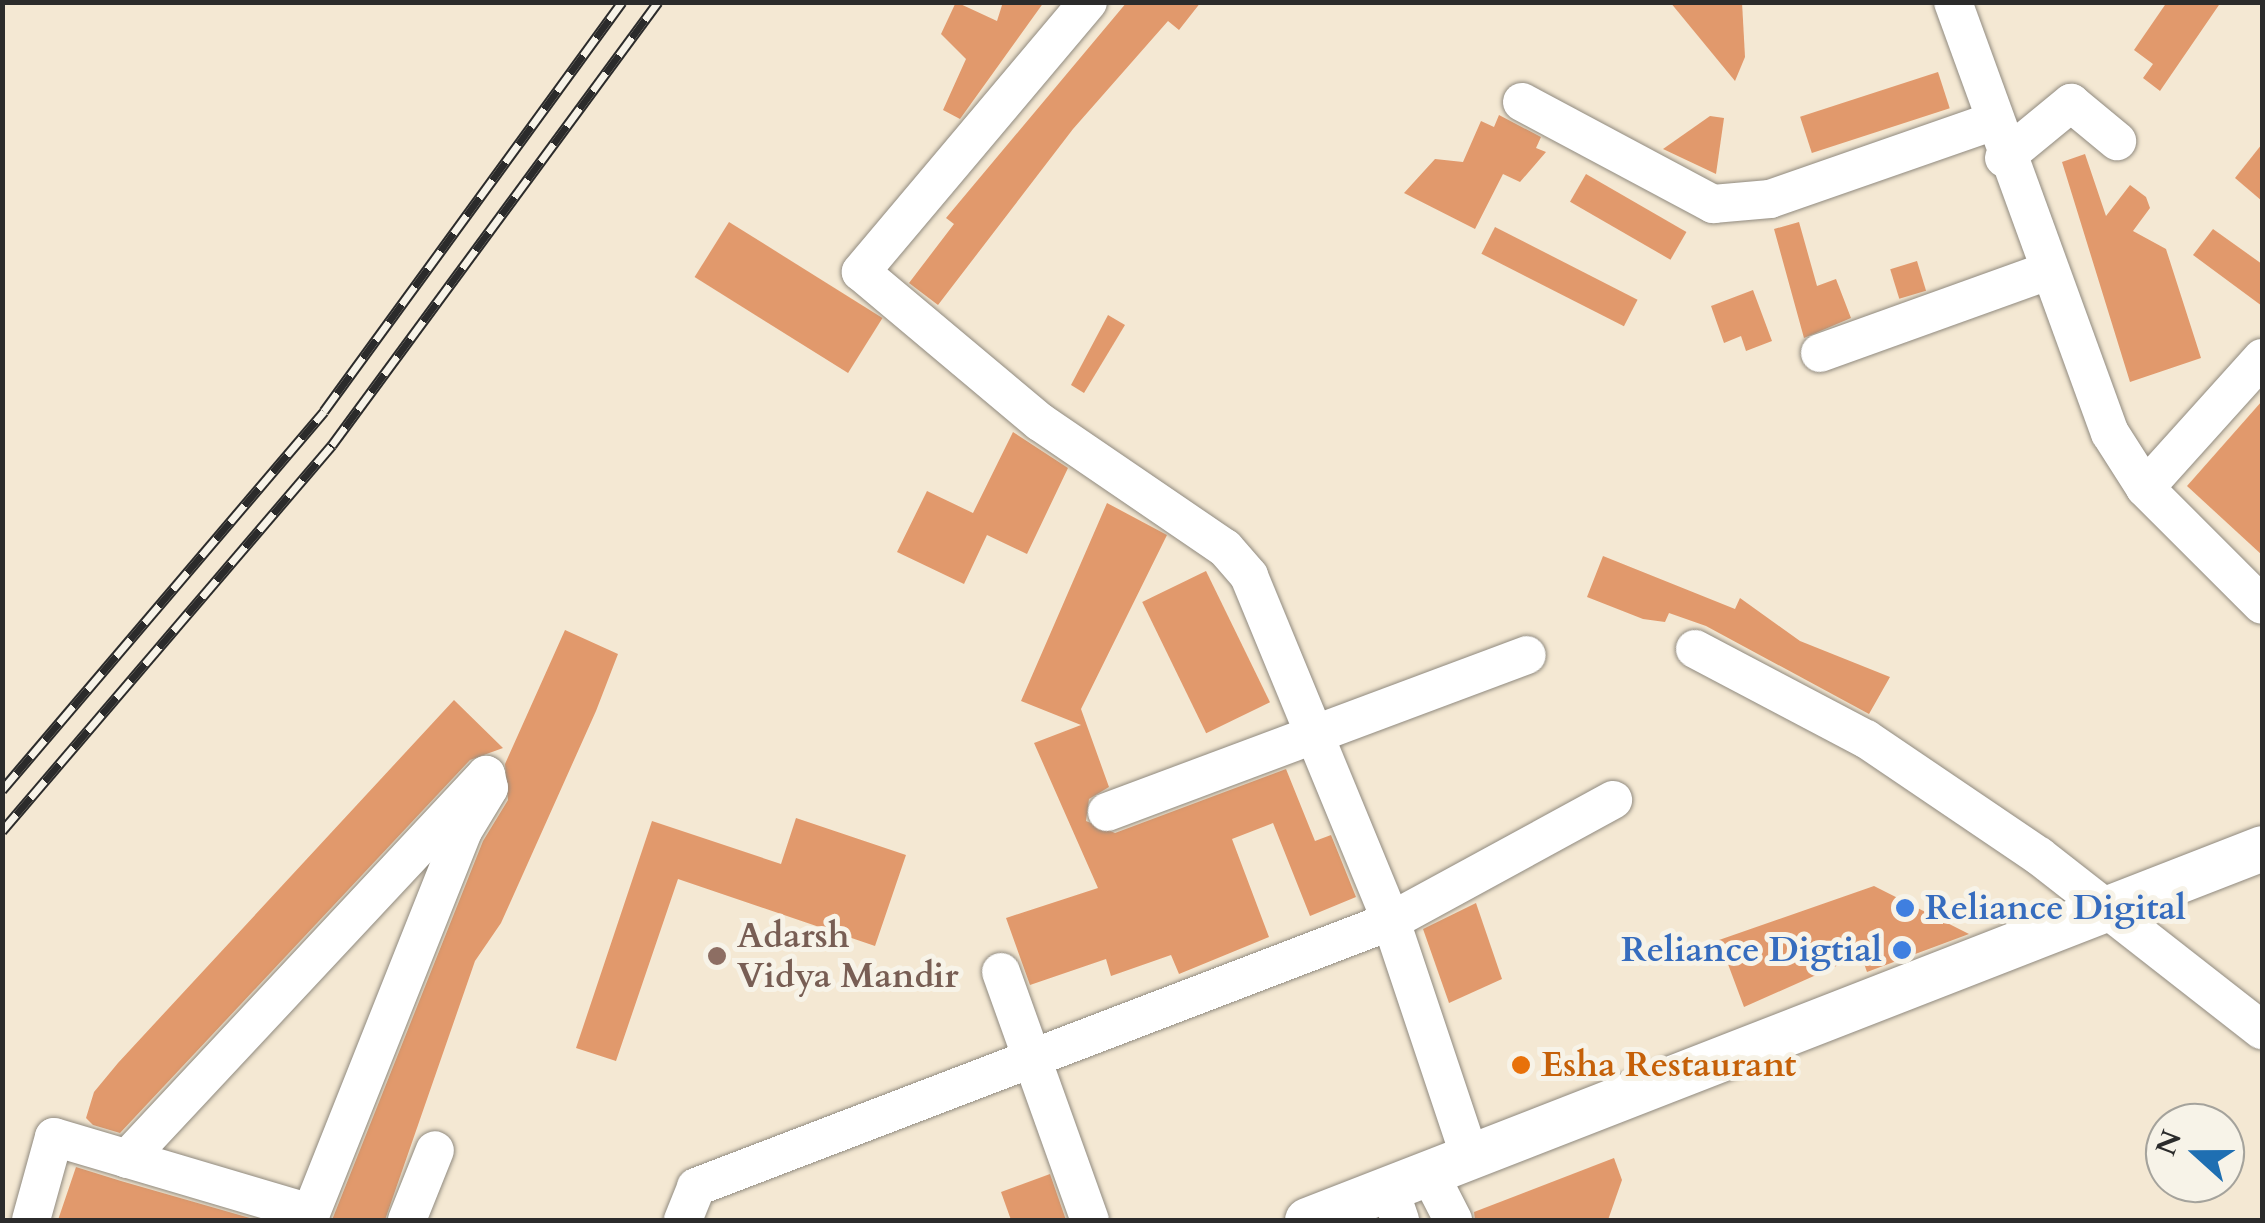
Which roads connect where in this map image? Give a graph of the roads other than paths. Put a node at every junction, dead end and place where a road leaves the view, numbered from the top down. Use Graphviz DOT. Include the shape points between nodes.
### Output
graph roads {
  1 [pos="1088,2"];
  2 [pos="1953,2"];
  3 [pos="1522,102"];
  4 [pos="1991,122"];
  5 [pos="2116,141"];
  6 [pos="2004,158"];
  7 [pos="2045,272"];
  8 [pos="1820,352"];
  9 [pos="2262,358"];
  10 [pos="2145,488"];
  11 [pos="2262,605"];
  12 [pos="1696,650"];
  13 [pos="1527,655"];
  14 [pos="1314,734"];
  15 [pos="1614,800"];
  16 [pos="1107,812"];
  17 [pos="2262,848"];
  18 [pos="2101,911"];
  19 [pos="1391,921"];
  20 [pos="1001,972"];
  21 [pos="2262,1030"];
  22 [pos="1027,1060"];
  23 [pos="434,1150"];
  24 [pos="127,1159"];
  25 [pos="1422,1185"];
  26 [pos="310,1217"];
  27 [pos="31,1220"];
  28 [pos="407,1220"];
  29 [pos="683,1220"];
  30 [pos="1090,1220"];
  31 [pos="1307,1220"];
  32 [pos="1453,1220"];
  1 -- 14 [label="street" via="861,272 1040,422 1225,548 1249,576"];
  2 -- 4 [label="street"];
  3 -- 4 [label="street" via="1714,204 1770,199"];
  4 -- 6 [label="street"];
  5 -- 6 [label="street" via="2070,104"];
  6 -- 7 [label="street"];
  7 -- 8 [label="street"];
  7 -- 10 [label="street" via="2110,433"];
  9 -- 10 [label="street"];
  10 -- 11 [label="street"];
  12 -- 18 [label="street" via="1866,739 2040,856"];
  13 -- 14 [label="street"];
  14 -- 16 [label="street"];
  14 -- 19 [label="street"];
  15 -- 19 [label="street"];
  17 -- 18 [label="main road"];
  18 -- 21 [label="street"];
  18 -- 25 [label="main road"];
  19 -- 22 [label="street"];
  19 -- 25 [label="street"];
  20 -- 22 [label="street"];
  22 -- 29 [label="street" via="696,1187"];
  22 -- 30 [label="street"];
  23 -- 28 [label="street"];
  24 -- 26 [label="street"];
  24 -- 26 [label="street" via="486,775 490,788 463,831"];
  24 -- 27 [label="street" via="54,1138"];
  25 -- 31 [label="main road"];
  25 -- 32 [label="street"];
}
